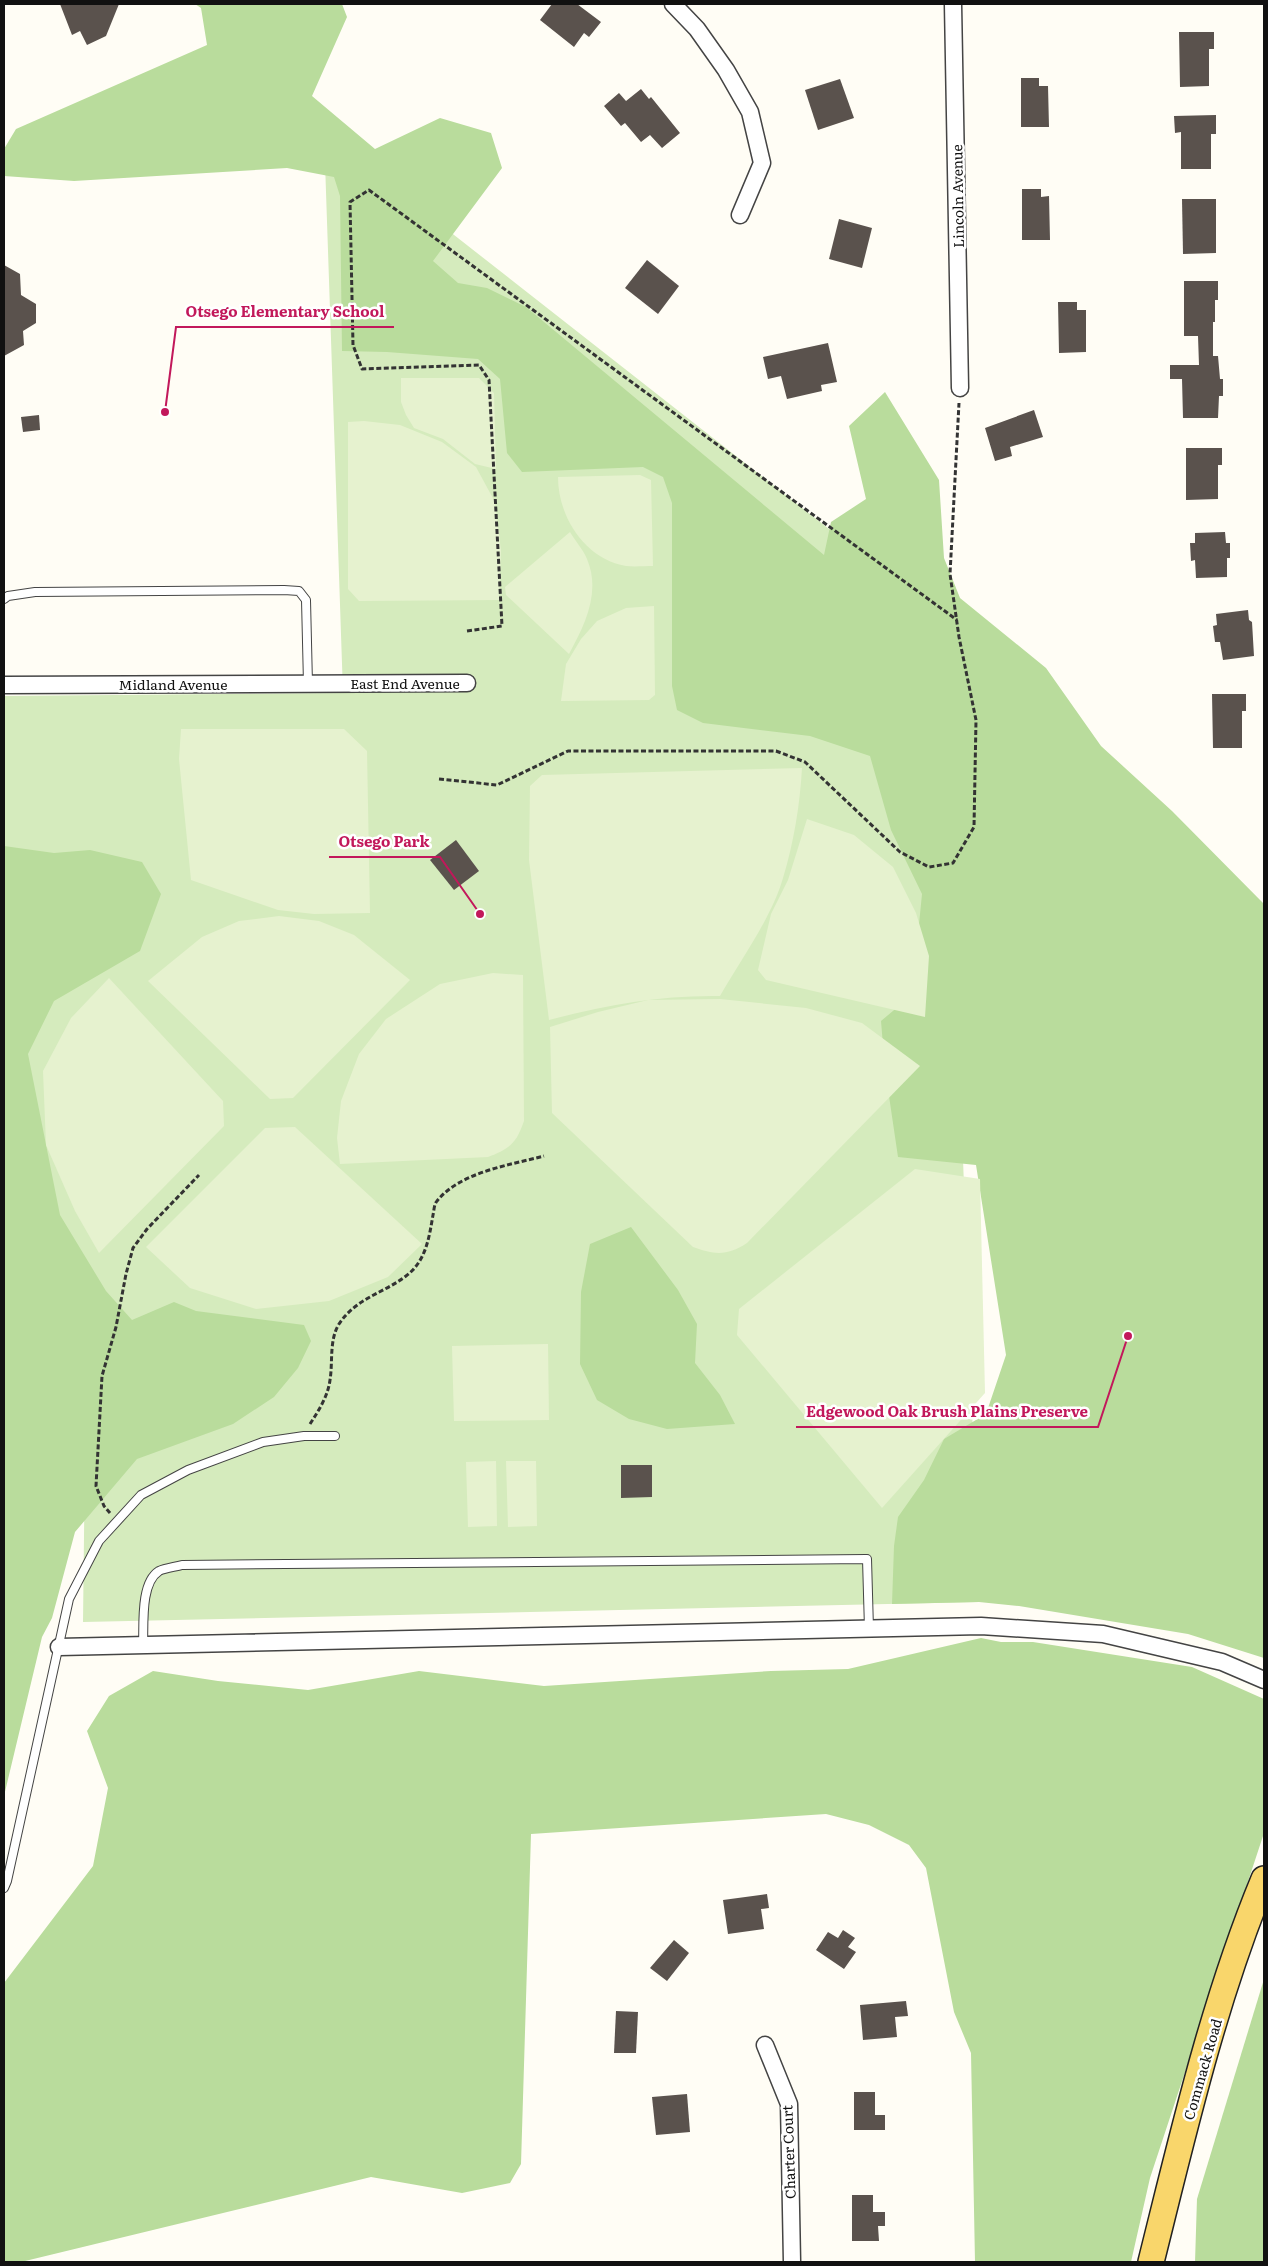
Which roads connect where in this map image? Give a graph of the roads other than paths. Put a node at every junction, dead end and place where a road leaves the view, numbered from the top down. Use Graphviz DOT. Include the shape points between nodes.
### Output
graph roads {
  1 [pos="673,4"];
  2 [pos="953,4"];
  3 [pos="740,215"];
  4 [pos="960,388"];
  5 [pos="4,599"];
  6 [pos="467,682"];
  7 [pos="308,684"];
  8 [pos="343,684"];
  9 [pos="4,685"];
  10 [pos="335,1436"];
  11 [pos="869,1629"];
  12 [pos="143,1646"];
  13 [pos="59,1647"];
  14 [pos="1264,1680"];
  15 [pos="1264,1880"];
  16 [pos="4,1888"];
  17 [pos="765,2045"];
  18 [pos="792,2262"];
  19 [pos="1151,2262"];
  1 -- 3 [label="street" via="726,70 750,112 762,163"];
  2 -- 4 [label="street, Lincoln Avenue"];
  5 -- 7 [label="lane" via="35,592 299,591 306,600"];
  6 -- 8 [label="street, East End Avenue"];
  7 -- 8 [label="street, Midland Avenue"];
  7 -- 9 [label="street, Midland Avenue"];
  10 -- 13 [label="lane" via="263,1442 188,1470 141,1495 99,1541 69,1600"];
  11 -- 12 [label="street"];
  11 -- 12 [label="lane" via="867,1559 182,1565 159,1571 149,1580 144,1600"];
  11 -- 14 [label="street" via="981,1626 1103,1634 1222,1662"];
  12 -- 13 [label="street"];
  13 -- 16 [label="lane"];
  15 -- 19 [label="main road, Commack Road" via="1240,1938 1203,2061"];
  17 -- 18 [label="street, Charter Court" via="789,2104"];
}
